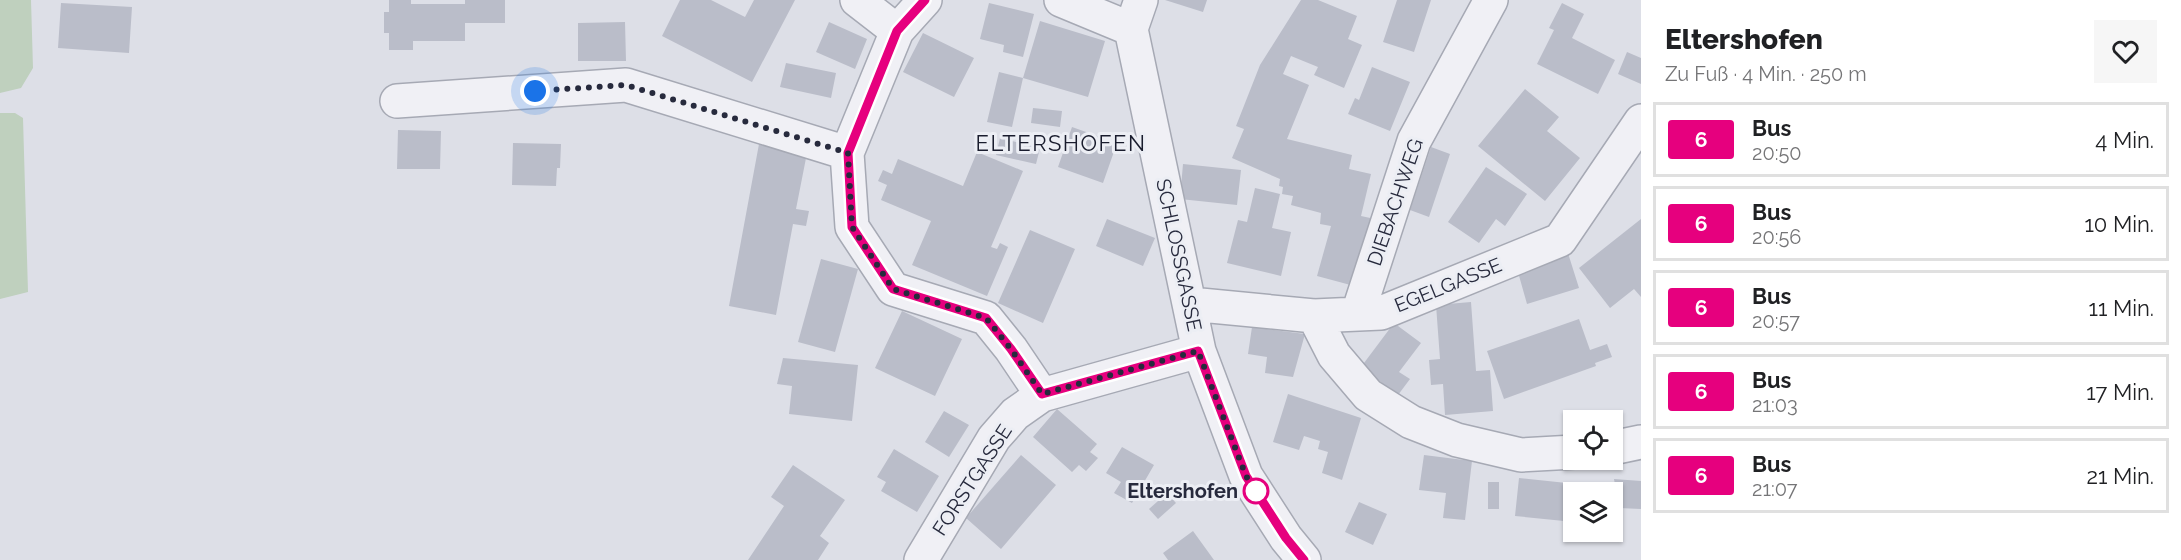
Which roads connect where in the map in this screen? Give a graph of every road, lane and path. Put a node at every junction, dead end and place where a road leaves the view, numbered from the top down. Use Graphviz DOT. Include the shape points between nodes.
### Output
graph roads {
  1 [pos="857,0"];
  2 [pos="925,0"];
  3 [pos="1062,0"];
  4 [pos="1491,0"];
  5 [pos="1136,14"];
  6 [pos="897,31"];
  7 [pos="397,101"];
  8 [pos="1641,121"];
  9 [pos="848,153"];
  10 [pos="1190,304"];
  11 [pos="1358,313"];
  12 [pos="1314,316"];
  13 [pos="1198,351"];
  14 [pos="1042,394"];
  15 [pos="1641,442"];
  16 [pos="1623,446"];
  17 [pos="1563,453"];
  18 [pos="921,560"];
  19 [pos="1304,560"];
  1 -- 6 [label="street"];
  2 -- 6 [label="street"];
  3 -- 5 [label="street"];
  4 -- 11 [label="street, DIEBACHWEG" via="1414,141"];
  5 -- 10 [label="street, SCHLOSSGASSE"];
  6 -- 9 [label="street"];
  7 -- 9 [label="street" via="626,85"];
  8 -- 11 [label="street, EGELGASSE" via="1560,240 1380,313"];
  9 -- 14 [label="street" via="852,227 893,289 986,318"];
  10 -- 12 [label="street, EGELGASSE"];
  10 -- 13 [label="street, SCHLOSSGASSE"];
  11 -- 12 [label="street, EGELGASSE"];
  12 -- 17 [label="street" via="1334,356 1368,395 1411,422 1457,440 1521,455"];
  13 -- 14 [label="street, FORSTGASSE"];
  13 -- 19 [label="street, SCHLOSSGASSE" via="1246,476"];
  14 -- 18 [label="street, FORSTGASSE" via="1015,414 994,438"];
  15 -- 16 [label="street"];
}
